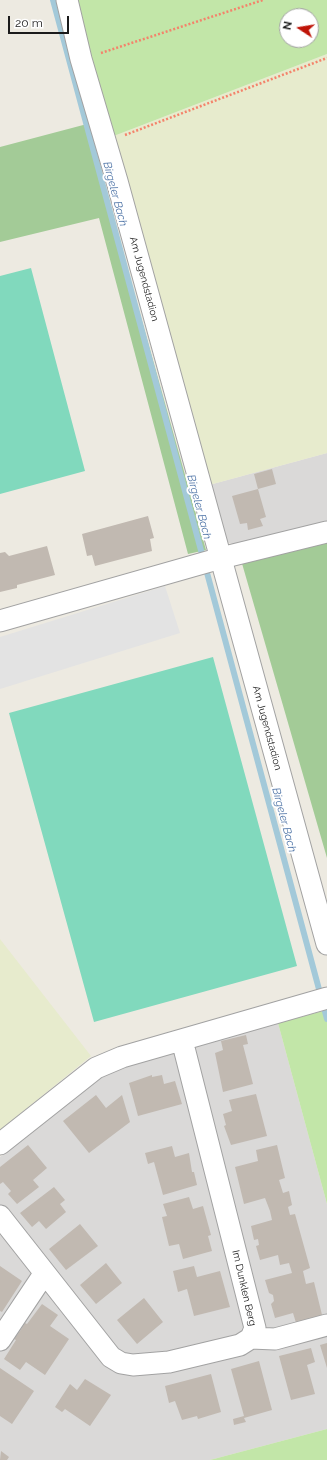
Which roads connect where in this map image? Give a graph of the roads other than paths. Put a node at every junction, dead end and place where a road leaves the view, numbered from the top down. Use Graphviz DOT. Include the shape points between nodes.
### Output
graph roads {
  1 [pos="66,0"];
  2 [pos="327,532"];
  3 [pos="208,561"];
  4 [pos="0,621"];
  5 [pos="327,944"];
  6 [pos="323,1000"];
  7 [pos="182,1040"];
  8 [pos="0,1144"];
  9 [pos="0,1216"];
  10 [pos="44,1274"];
  11 [pos="327,1325"];
  12 [pos="251,1338"];
  13 [pos="0,1340"];
  1 -- 3 [label="street, Am Jugendstadion" via="106,142"];
  2 -- 3 [label="street"];
  3 -- 4 [label="street"];
  3 -- 5 [label="street, Am Jugendstadion"];
  6 -- 7 [label="street"];
  7 -- 8 [label="street" via="122,1057 96,1068"];
  7 -- 12 [label="street, Im Dunklen Berg" via="255,1328"];
  9 -- 10 [label="street, Im Dunklen Berg"];
  10 -- 12 [label="street, Im Dunklen Berg" via="111,1357 121,1363 150,1365 169,1362 240,1345"];
  10 -- 13 [label="street"];
  11 -- 12 [label="street" via="275,1339"];
}
